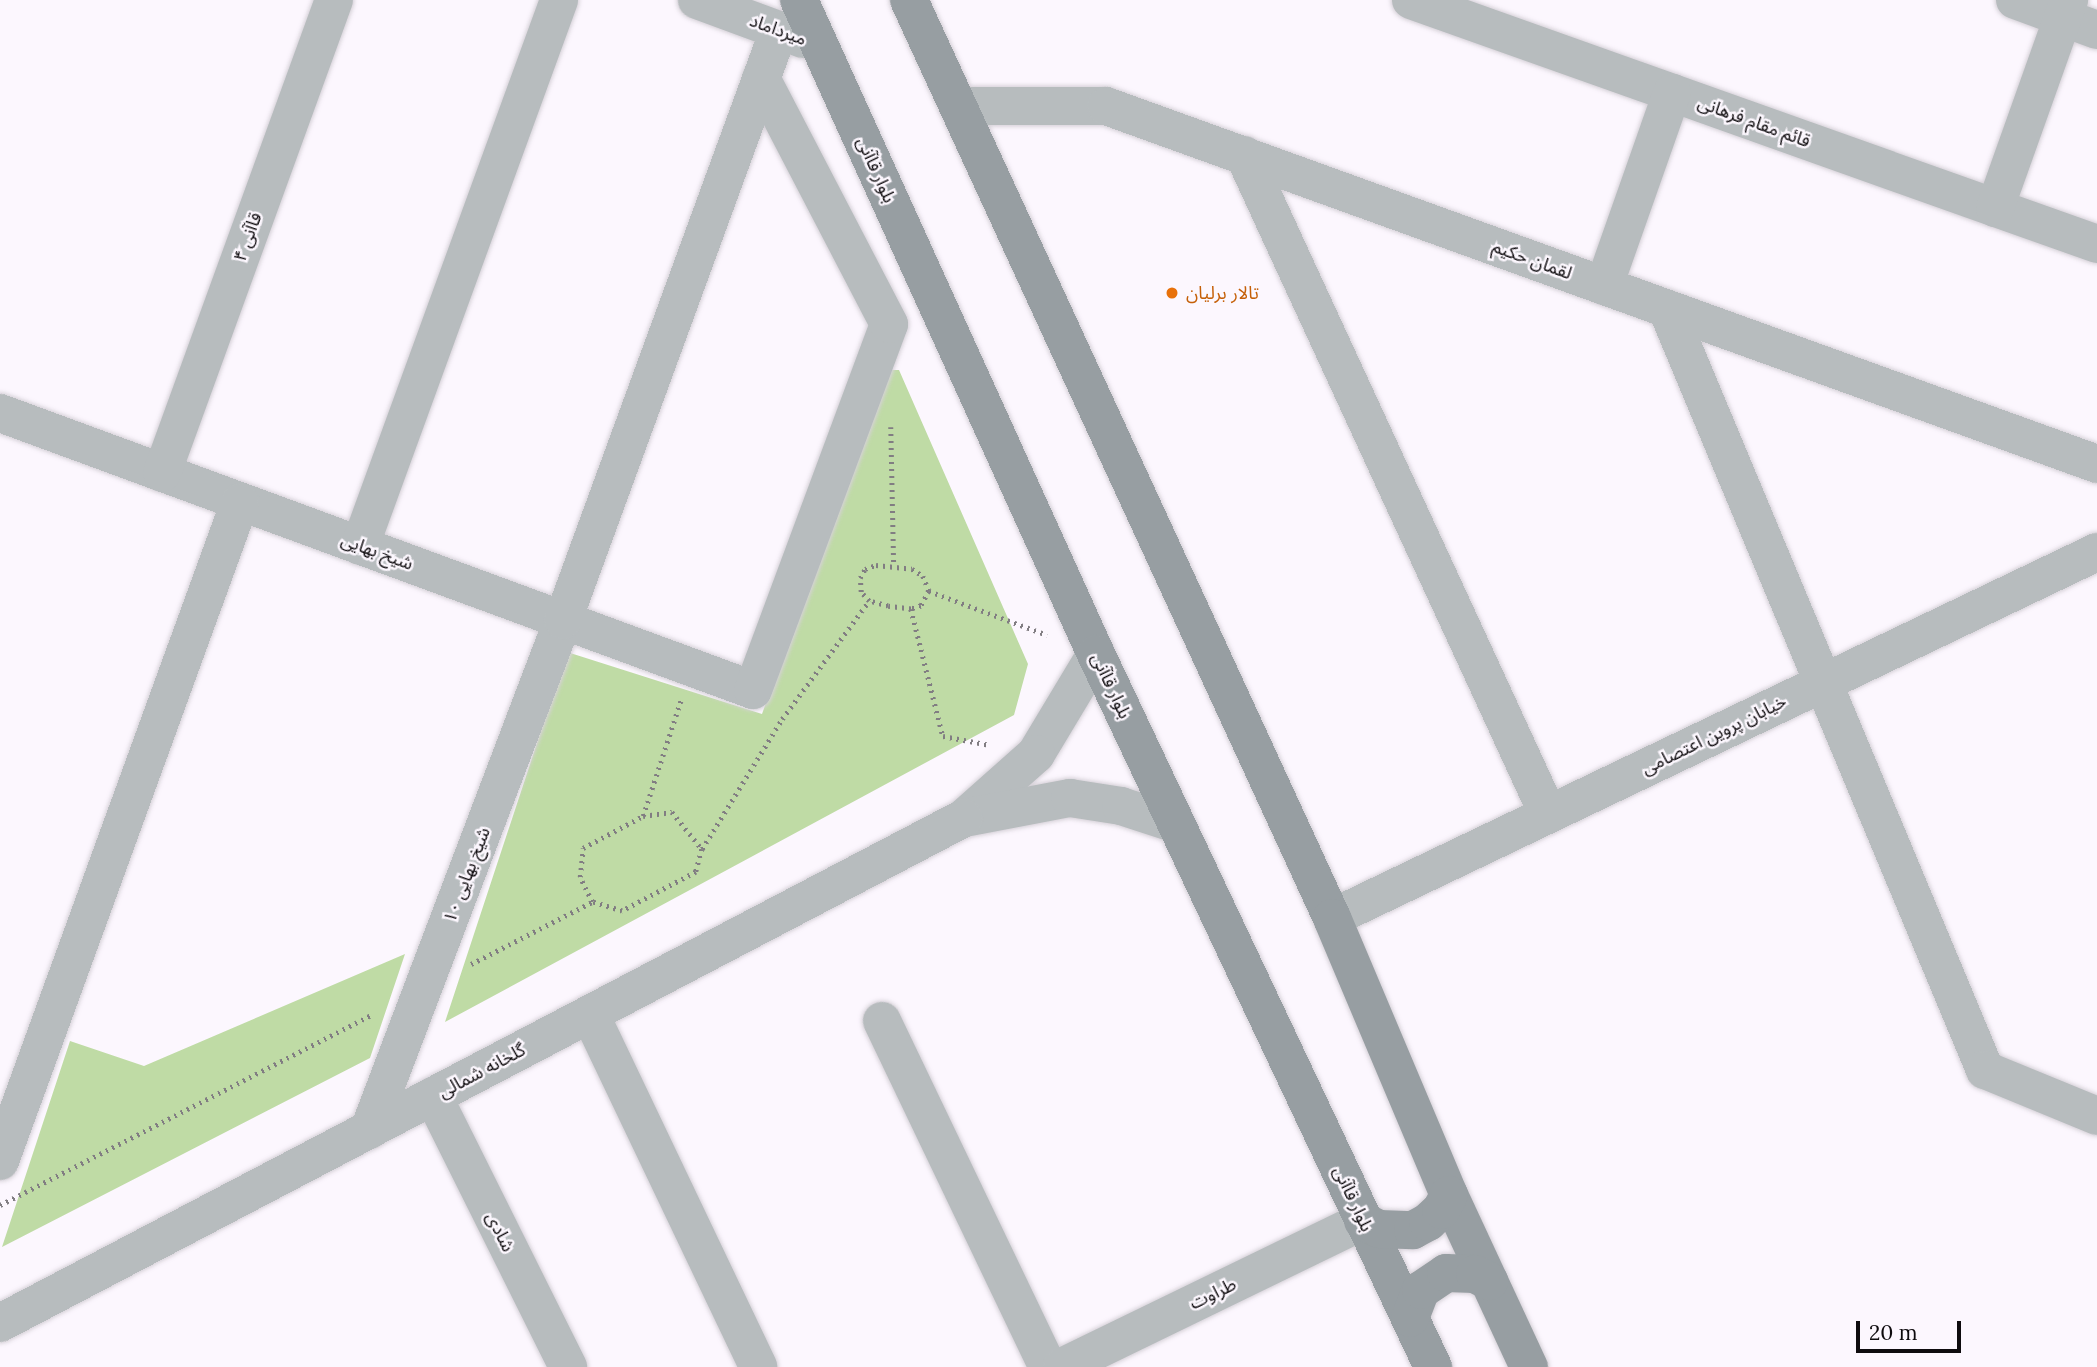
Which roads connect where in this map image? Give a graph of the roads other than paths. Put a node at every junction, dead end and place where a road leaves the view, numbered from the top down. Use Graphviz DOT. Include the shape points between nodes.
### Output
graph roads {
  1 [pos="334,0"];
  2 [pos="559,0"];
  3 [pos="697,0"];
  4 [pos="909,0"];
  5 [pos="1411,0"];
  6 [pos="2015,0"];
  7 [pos="789,15"];
  8 [pos="2076,16"];
  9 [pos="761,78"];
  10 [pos="1672,93"];
  11 [pos="958,106"];
  12 [pos="1244,155"];
  13 [pos="1995,208"];
  14 [pos="2097,244"];
  15 [pos="1604,286"];
  16 [pos="1667,309"];
  17 [pos="0,414"];
  18 [pos="2097,464"];
  19 [pos="162,473"];
  20 [pos="240,502"];
  21 [pos="360,546"];
  22 [pos="2097,552"];
  23 [pos="563,620"];
  24 [pos="1096,654"];
  25 [pos="1824,682"];
  26 [pos="1548,814"];
  27 [pos="964,818"];
  28 [pos="1176,824"];
  29 [pos="1332,918"];
  30 [pos="590,1014"];
  31 [pos="882,1021"];
  32 [pos="433,1096"];
  33 [pos="2097,1115"];
  34 [pos="369,1129"];
  35 [pos="0,1161"];
  36 [pos="1449,1195"];
  37 [pos="1363,1221"];
  38 [pos="1489,1281"];
  39 [pos="1410,1318"];
  40 [pos="0,1324"];
  41 [pos="1087,1362"];
  42 [pos="568,1367"];
  43 [pos="758,1367"];
  44 [pos="1048,1367"];
  45 [pos="1433,1367"];
  46 [pos="1529,1367"];
  1 -- 19 [label="street, قاآنی ۴"];
  2 -- 21 [label="street"];
  3 -- 7 [label="street, میرداماد"];
  4 -- 11 [label="main road"];
  5 -- 10 [label="street, قائم مقام فرهانی"];
  6 -- 8 [label="street"];
  7 -- 9 [label="street, شیخ بهایی ۱۰"];
  7 -- 24 [label="main road, بلوار قاآنی" via="820,46"];
  8 -- 13 [label="street"];
  9 -- 23 [label="street, شیخ بهایی ۱۰"];
  9 -- 23 [label="street, شیخ بهایی" via="889,324 753,690"];
  10 -- 13 [label="street, قائم مقام فرهانی"];
  10 -- 15 [label="street"];
  11 -- 12 [label="street, لقمان حکیم" via="1106,106"];
  11 -- 29 [label="main road"];
  12 -- 15 [label="street, لقمان حکیم"];
  12 -- 26 [label="street"];
  13 -- 14 [label="street, قائم مقام فرهانی"];
  15 -- 16 [label="street, لقمان حکیم"];
  16 -- 18 [label="street, لقمان حکیم"];
  16 -- 25 [label="street"];
  17 -- 19 [label="street, شیخ بهایی"];
  19 -- 20 [label="street, شیخ بهایی"];
  20 -- 21 [label="street, شیخ بهایی"];
  20 -- 35 [label="street"];
  21 -- 23 [label="street, شیخ بهایی"];
  22 -- 25 [label="street, خیابان پروین اعتصامی"];
  23 -- 34 [label="street, شیخ بهایی ۱۰"];
  24 -- 27 [label="street" via="1035,754"];
  24 -- 28 [label="main road, بلوار قاآنی"];
  25 -- 26 [label="street, خیابان پروین اعتصامی"];
  25 -- 33 [label="street" via="1985,1070"];
  26 -- 29 [label="street, خیابان پروین اعتصامی"];
  27 -- 28 [label="street" via="1070,798 1121,806"];
  27 -- 30 [label="street, گلخانه شمالی"];
  28 -- 37 [label="main road, بلوار قاآنی"];
  29 -- 36 [label="main road"];
  30 -- 32 [label="street, گلخانه شمالی"];
  30 -- 43 [label="street"];
  31 -- 44 [label="street"];
  32 -- 34 [label="street, گلخانه شمالی"];
  32 -- 42 [label="street, شادی"];
  34 -- 40 [label="street, گلخانه شمالی"];
  36 -- 37 [label="main road" via="1441,1210 1413,1230 1379,1229"];
  36 -- 38 [label="main road"];
  37 -- 39 [label="main road, بلوار قاآنی"];
  37 -- 41 [label="street, طراوت"];
  38 -- 39 [label="main road" via="1461,1272 1446,1273 1421,1290"];
  38 -- 46 [label="main road"];
  39 -- 45 [label="main road, بلوار قاآنی"];
}
